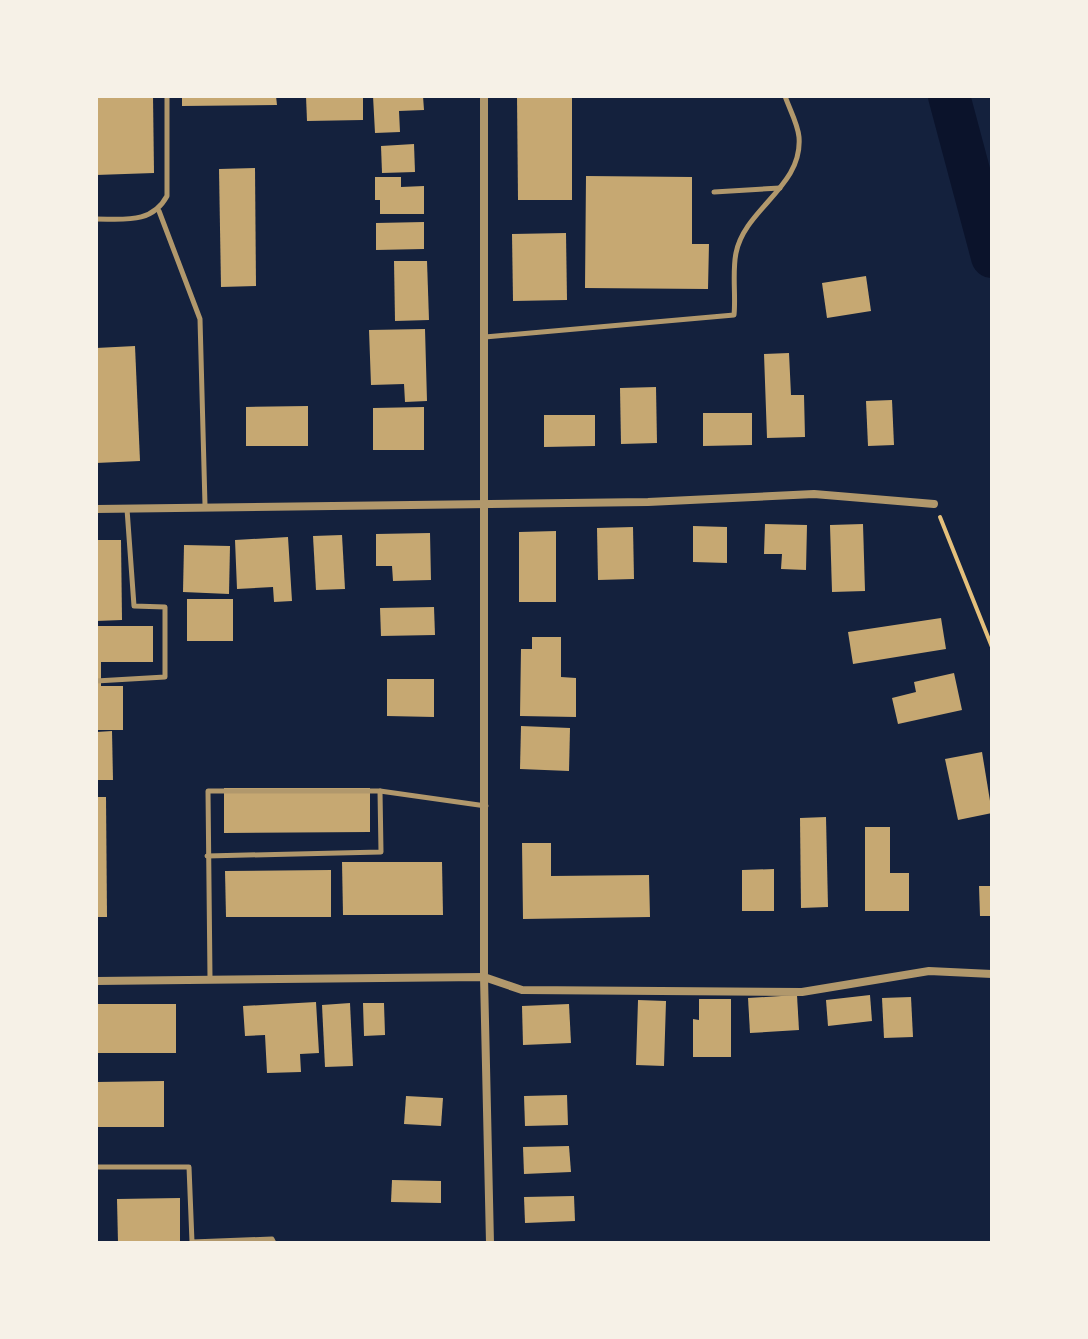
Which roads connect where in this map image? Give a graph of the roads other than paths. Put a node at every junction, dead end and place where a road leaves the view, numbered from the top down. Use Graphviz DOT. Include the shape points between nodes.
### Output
graph roads {
  1 [pos="167,96"];
  2 [pos="484,96"];
  3 [pos="785,96"];
  4 [pos="781,188"];
  5 [pos="714,192"];
  6 [pos="159,211"];
  7 [pos="96,219"];
  8 [pos="485,337"];
  9 [pos="482,503"];
  10 [pos="934,504"];
  11 [pos="205,505"];
  12 [pos="127,508"];
  13 [pos="96,509"];
  14 [pos="96,681"];
  15 [pos="380,791"];
  16 [pos="486,806"];
  17 [pos="207,856"];
  18 [pos="992,974"];
  19 [pos="484,977"];
  20 [pos="210,978"];
  21 [pos="96,981"];
  22 [pos="96,1167"];
  23 [pos="274,1243"];
  24 [pos="490,1243"];
  1 -- 6 [label="lane" via="167,196"];
  2 -- 8 [label="street"];
  3 -- 4 [label="lane" via="799,136 795,166"];
  4 -- 5 [label="lane"];
  4 -- 8 [label="lane" via="755,215 736,252 734,315"];
  6 -- 7 [label="lane" via="138,219"];
  6 -- 11 [label="lane" via="200,319"];
  8 -- 9 [label="street"];
  9 -- 10 [label="street" via="814,494"];
  9 -- 11 [label="street"];
  9 -- 16 [label="street"];
  11 -- 12 [label="street"];
  12 -- 13 [label="street"];
  12 -- 14 [label="lane" via="134,606 165,607 165,677"];
  15 -- 16 [label="lane"];
  15 -- 17 [label="lane" via="381,852"];
  15 -- 17 [label="lane" via="208,791"];
  16 -- 19 [label="street"];
  17 -- 20 [label="lane"];
  18 -- 19 [label="street" via="929,971 802,992 522,990"];
  19 -- 20 [label="street"];
  19 -- 24 [label="street"];
  20 -- 21 [label="street"];
  22 -- 23 [label="lane" via="189,1167 192,1242"];
}
